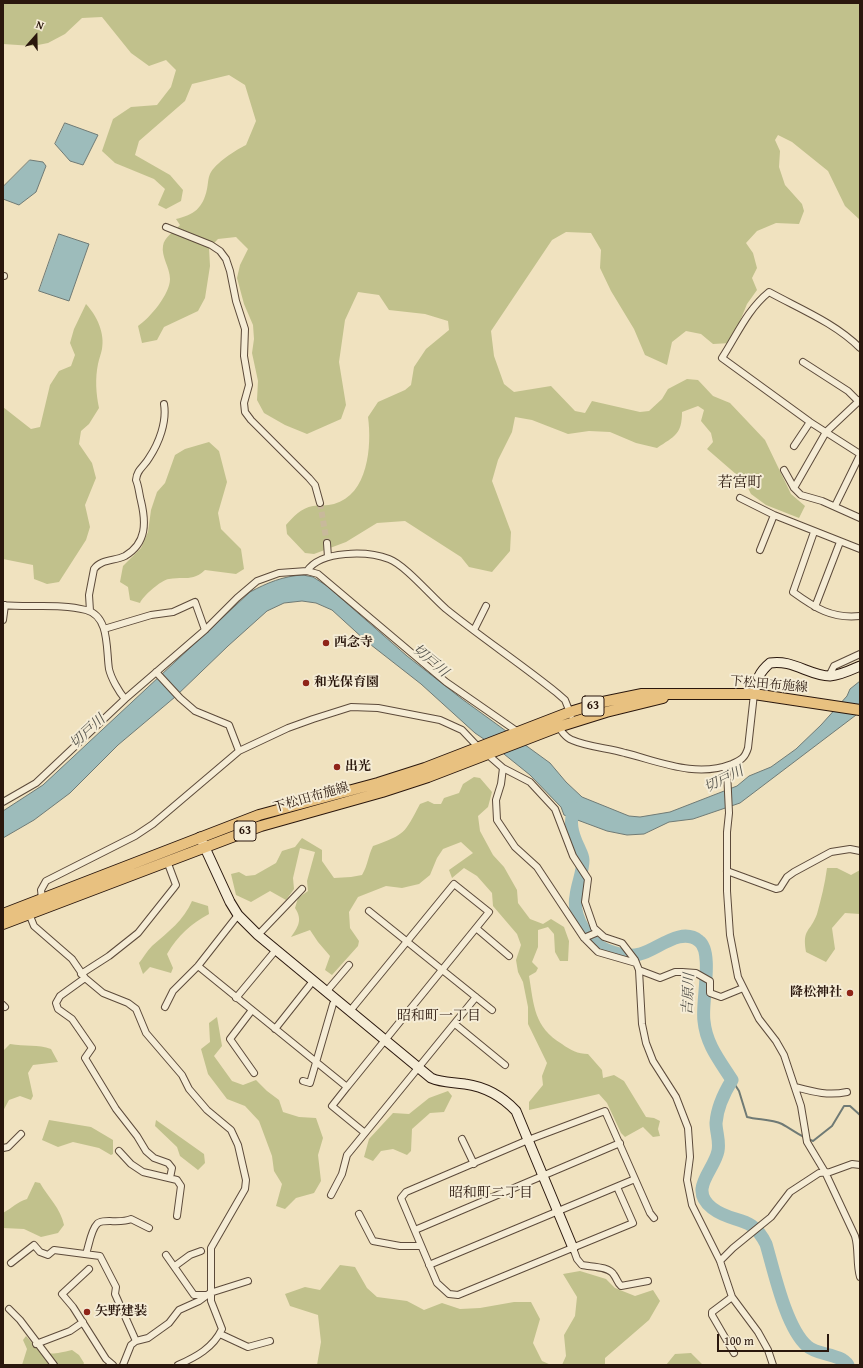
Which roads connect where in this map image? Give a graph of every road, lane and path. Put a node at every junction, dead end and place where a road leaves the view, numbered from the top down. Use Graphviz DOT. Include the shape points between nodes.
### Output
graph roads {
  1 [pos="166,227"];
  2 [pos="860,348"];
  3 [pos="803,362"];
  4 [pos="859,401"];
  5 [pos="164,404"];
  6 [pos="810,422"];
  7 [pos="826,432"];
  8 [pos="794,446"];
  9 [pos="860,454"];
  10 [pos="784,470"];
  11 [pos="794,488"];
  12 [pos="740,498"];
  13 [pos="320,503"];
  14 [pos="835,506"];
  15 [pos="774,515"];
  16 [pos="860,518"];
  17 [pos="814,532"];
  18 [pos="840,542"];
  19 [pos="327,543"];
  20 [pos="860,549"];
  21 [pos="760,550"];
  22 [pos="328,557"];
  23 [pos="306,571"];
  24 [pos="4,605"];
  25 [pos="486,606"];
  26 [pos="815,607"];
  27 [pos="90,611"];
  28 [pos="860,616"];
  29 [pos="3,620"];
  30 [pos="104,628"];
  31 [pos="205,630"];
  32 [pos="474,630"];
  33 [pos="860,654"];
  34 [pos="860,666"];
  35 [pos="157,673"];
  36 [pos="829,676"];
  37 [pos="754,694"];
  38 [pos="675,695"];
  39 [pos="125,699"];
  40 [pos="860,710"];
  41 [pos="570,712"];
  42 [pos="556,722"];
  43 [pos="574,722"];
  44 [pos="518,735"];
  45 [pos="484,749"];
  46 [pos="239,751"];
  47 [pos="724,766"];
  48 [pos="503,768"];
  49 [pos="3,802"];
  50 [pos="202,842"];
  51 [pos="860,851"];
  52 [pos="167,861"];
  53 [pos="727,871"];
  54 [pos="302,889"];
  55 [pos="42,899"];
  56 [pos="27,909"];
  57 [pos="369,911"];
  58 [pos="3,914"];
  59 [pos="238,915"];
  60 [pos="3,924"];
  61 [pos="476,928"];
  62 [pos="598,932"];
  63 [pos="258,935"];
  64 [pos="584,938"];
  65 [pos="407,941"];
  66 [pos="275,951"];
  67 [pos="509,956"];
  68 [pos="635,962"];
  69 [pos="349,965"];
  70 [pos="198,966"];
  71 [pos="442,970"];
  72 [pos="639,970"];
  73 [pos="83,976"];
  74 [pos="313,981"];
  75 [pos="743,988"];
  76 [pos="326,992"];
  77 [pos="476,997"];
  78 [pos="236,998"];
  79 [pos="336,1000"];
  80 [pos="165,1007"];
  81 [pos="252,1010"];
  82 [pos="492,1010"];
  83 [pos="350,1011"];
  84 [pos="454,1024"];
  85 [pos="275,1029"];
  86 [pos="385,1040"];
  87 [pos="317,1063"];
  88 [pos="505,1065"];
  89 [pos="420,1068"];
  90 [pos="254,1073"];
  91 [pos="303,1081"];
  92 [pos="347,1087"];
  93 [pos="795,1087"];
  94 [pos="847,1092"];
  95 [pos="365,1133"];
  96 [pos="21,1134"];
  97 [pos="462,1139"];
  98 [pos="528,1140"];
  99 [pos="620,1144"];
  100 [pos="3,1148"];
  101 [pos="118,1151"];
  102 [pos="474,1164"];
  103 [pos="860,1166"];
  104 [pos="825,1172"];
  105 [pos="543,1175"];
  106 [pos="170,1178"];
  107 [pos="636,1179"];
  108 [pos="617,1187"];
  109 [pos="331,1195"];
  110 [pos="558,1211"];
  111 [pos="359,1214"];
  112 [pos="177,1216"];
  113 [pos="654,1218"];
  114 [pos="149,1228"];
  115 [pos="415,1230"];
  116 [pos="421,1246"];
  117 [pos="573,1248"];
  118 [pos="201,1251"];
  119 [pos="86,1254"];
  120 [pos="166,1255"];
  121 [pos="720,1261"];
  122 [pos="11,1263"];
  123 [pos="429,1265"];
  124 [pos="175,1266"];
  125 [pos="89,1270"];
  126 [pos="860,1277"];
  127 [pos="248,1281"];
  128 [pos="648,1281"];
  129 [pos="209,1294"];
  130 [pos="732,1297"];
  131 [pos="9,1309"];
  132 [pos="83,1322"];
  133 [pos="220,1334"];
  134 [pos="136,1341"];
  135 [pos="270,1341"];
  136 [pos="36,1344"];
  137 [pos="734,1353"];
  138 [pos="54,1365"];
  139 [pos="113,1365"];
  140 [pos="123,1365"];
  141 [pos="178,1365"];
  142 [pos="773,1365"];
  1 -- 13 [label="street" via="211,245 226,259 245,329 244,356 249,385 244,403 245,412 315,486"];
  2 -- 6 [label="street" via="831,326 769,292 745,318 722,358"];
  3 -- 4 [label="street"];
  4 -- 7 [label="street"];
  5 -- 27 [label="street" via="165,421 149,460 137,474 136,480 145,517 144,530 140,540 129,553 103,562 94,569"];
  6 -- 7 [label="street"];
  6 -- 8 [label="street"];
  7 -- 9 [label="street"];
  7 -- 11 [label="street"];
  9 -- 14 [label="street"];
  10 -- 11 [label="street"];
  11 -- 14 [label="street" via="801,495"];
  12 -- 15 [label="street"];
  14 -- 16 [label="street"];
  15 -- 17 [label="street"];
  15 -- 21 [label="street"];
  17 -- 18 [label="street"];
  17 -- 26 [label="street" via="793,592"];
  18 -- 20 [label="street"];
  18 -- 26 [label="street"];
  19 -- 22 [label="street"];
  22 -- 23 [label="street" via="310,565"];
  22 -- 32 [label="street" via="355,555 390,559"];
  23 -- 31 [label="street" via="279,573 257,581"];
  23 -- 44 [label="street" via="318,574 446,682"];
  24 -- 27 [label="street" via="62,606"];
  24 -- 29 [label="street"];
  25 -- 32 [label="street"];
  26 -- 28 [label="street" via="840,617"];
  27 -- 30 [label="street" via="96,614"];
  30 -- 31 [label="street" via="151,614 173,612 195,602"];
  30 -- 39 [label="street" via="110,670"];
  31 -- 35 [label="street"];
  32 -- 41 [label="street" via="557,693 565,700"];
  33 -- 36 [label="street" via="834,666"];
  34 -- 36 [label="street"];
  35 -- 39 [label="street"];
  35 -- 46 [label="street" via="195,711 229,725"];
  36 -- 37 [label="street" via="787,663 770,663 757,680"];
  37 -- 38 [label="main road, 下松田布施線 / 63"];
  37 -- 40 [label="main road, 下松田布施線 / 63"];
  37 -- 47 [label="street" via="746,756"];
  38 -- 41 [label="main road, 下松田布施線 / 63" via="642,694"];
  38 -- 43 [label="main road, 下松田布施線 / 63"];
  39 -- 49 [label="street" via="36,783"];
  41 -- 42 [label="main road, 下松田布施線 / 63"];
  41 -- 43 [label="street"];
  42 -- 43 [label="main road, 下松田布施線 / 63"];
  42 -- 44 [label="main road, 下松田布施線 / 63"];
  42 -- 47 [label="street" via="571,740 695,770"];
  44 -- 45 [label="main road, 下松田布施線 / 63"];
  45 -- 46 [label="street" via="462,730 440,720 378,708 352,707 288,728"];
  45 -- 48 [label="street"];
  45 -- 50 [label="main road, 下松田布施線 / 63" via="378,783 259,815"];
  46 -- 55 [label="street" via="153,824 135,836 46,881 41,890"];
  47 -- 53 [label="street" via="727,771 729,810"];
  48 -- 62 [label="street" via="530,782 554,809 578,865 588,879 584,902"];
  48 -- 64 [label="street" via="496,800 497,820 515,847 537,867"];
  50 -- 52 [label="main road, 下松田布施線 / 63"];
  50 -- 55 [label="main road, 下松田布施線 / 63"];
  50 -- 59 [label="street"];
  51 -- 53 [label="street" via="850,849 831,852 794,872 780,888 776,889"];
  52 -- 56 [label="main road, 下松田布施線 / 63"];
  52 -- 73 [label="street" via="176,885 138,933"];
  53 -- 75 [label="street" via="730,935"];
  54 -- 63 [label="street"];
  55 -- 56 [label="main road, 下松田布施線 / 63"];
  56 -- 58 [label="main road, 下松田布施線 / 63"];
  56 -- 60 [label="main road, 下松田布施線 / 63"];
  56 -- 73 [label="street" via="34,926 72,959"];
  57 -- 65 [label="street"];
  59 -- 63 [label="street"];
  59 -- 70 [label="street"];
  61 -- 65 [label="street" via="489,912 454,884"];
  61 -- 67 [label="street"];
  61 -- 71 [label="street"];
  62 -- 64 [label="street"];
  62 -- 68 [label="street" via="604,937 622,943"];
  63 -- 66 [label="street"];
  64 -- 68 [label="street" via="598,952"];
  65 -- 71 [label="street"];
  65 -- 83 [label="street"];
  66 -- 74 [label="street"];
  66 -- 78 [label="street"];
  68 -- 72 [label="street"];
  69 -- 76 [label="street"];
  70 -- 78 [label="street"];
  70 -- 80 [label="street" via="173,992"];
  71 -- 77 [label="street"];
  71 -- 86 [label="street"];
  72 -- 75 [label="street" via="660,978 674,972 696,973 710,982 710,993 721,997"];
  72 -- 121 [label="street" via="642,1024 646,1043 683,1112 690,1142 688,1193"];
  73 -- 106 [label="street" via="60,996 56,1003 58,1009 72,1019 92,1048 85,1058 116,1109 146,1151 172,1168"];
  73 -- 129 [label="street" via="104,993 128,1002 136,1009 140,1014 143,1028 154,1043 178,1070 189,1089 207,1110 231,1130 238,1145 246,1180 245,1189 211,1248"];
  74 -- 76 [label="street"];
  74 -- 85 [label="street"];
  75 -- 93 [label="street" via="759,1019 784,1055"];
  76 -- 79 [label="street"];
  77 -- 82 [label="street"];
  77 -- 84 [label="street"];
  78 -- 81 [label="street"];
  79 -- 83 [label="street"];
  79 -- 87 [label="street"];
  81 -- 85 [label="street"];
  81 -- 90 [label="street" via="230,1038"];
  83 -- 86 [label="street"];
  84 -- 88 [label="street"];
  84 -- 89 [label="street"];
  85 -- 87 [label="street"];
  86 -- 89 [label="street"];
  86 -- 92 [label="street"];
  87 -- 91 [label="street" via="310,1083"];
  87 -- 92 [label="street"];
  89 -- 95 [label="street"];
  89 -- 98 [label="street" via="439,1082 466,1084 492,1092 507,1101 516,1111"];
  92 -- 95 [label="street" via="332,1106"];
  93 -- 94 [label="street" via="823,1094"];
  93 -- 104 [label="street" via="806,1139"];
  95 -- 109 [label="street" via="347,1155 342,1174"];
  96 -- 100 [label="street" via="8,1147"];
  97 -- 102 [label="street"];
  98 -- 99 [label="street" via="605,1111"];
  98 -- 102 [label="street"];
  98 -- 105 [label="street"];
  99 -- 105 [label="street"];
  99 -- 107 [label="street"];
  101 -- 106 [label="street" via="143,1172 151,1176"];
  102 -- 115 [label="street" via="406,1192 401,1198"];
  103 -- 104 [label="street" via="852,1164"];
  104 -- 121 [label="street" via="819,1173 790,1192 778,1210"];
  104 -- 126 [label="street" via="855,1236"];
  105 -- 110 [label="street"];
  105 -- 115 [label="street"];
  106 -- 112 [label="street" via="177,1180 181,1186"];
  107 -- 108 [label="street"];
  107 -- 113 [label="street"];
  108 -- 110 [label="street"];
  108 -- 117 [label="street" via="633,1223"];
  110 -- 117 [label="street"];
  110 -- 123 [label="street"];
  111 -- 116 [label="street" via="372,1241 400,1246"];
  114 -- 119 [label="street" via="131,1219 124,1223 102,1220 97,1224"];
  115 -- 116 [label="street"];
  116 -- 123 [label="street"];
  117 -- 123 [label="street" via="458,1295 449,1294 437,1283"];
  117 -- 128 [label="street" via="582,1265 608,1270 614,1274 616,1282 621,1286"];
  118 -- 124 [label="street" via="190,1255"];
  119 -- 122 [label="street" via="54,1250 48,1256 34,1245"];
  119 -- 134 [label="street" via="100,1256 116,1287 115,1294"];
  120 -- 124 [label="street"];
  121 -- 130 [label="street"];
  124 -- 129 [label="street" via="194,1294"];
  125 -- 132 [label="street" via="62,1294"];
  127 -- 129 [label="street"];
  129 -- 133 [label="street" via="222,1329"];
  129 -- 134 [label="street" via="179,1310 169,1323 148,1338"];
  130 -- 137 [label="street" via="712,1312 712,1315"];
  130 -- 142 [label="street" via="758,1332"];
  131 -- 136 [label="street"];
  132 -- 136 [label="street" via="70,1331"];
  132 -- 139 [label="street"];
  133 -- 135 [label="street" via="248,1348"];
  133 -- 141 [label="street" via="201,1354"];
  134 -- 140 [label="street" via="127,1352"];
  136 -- 138 [label="street"];
}
